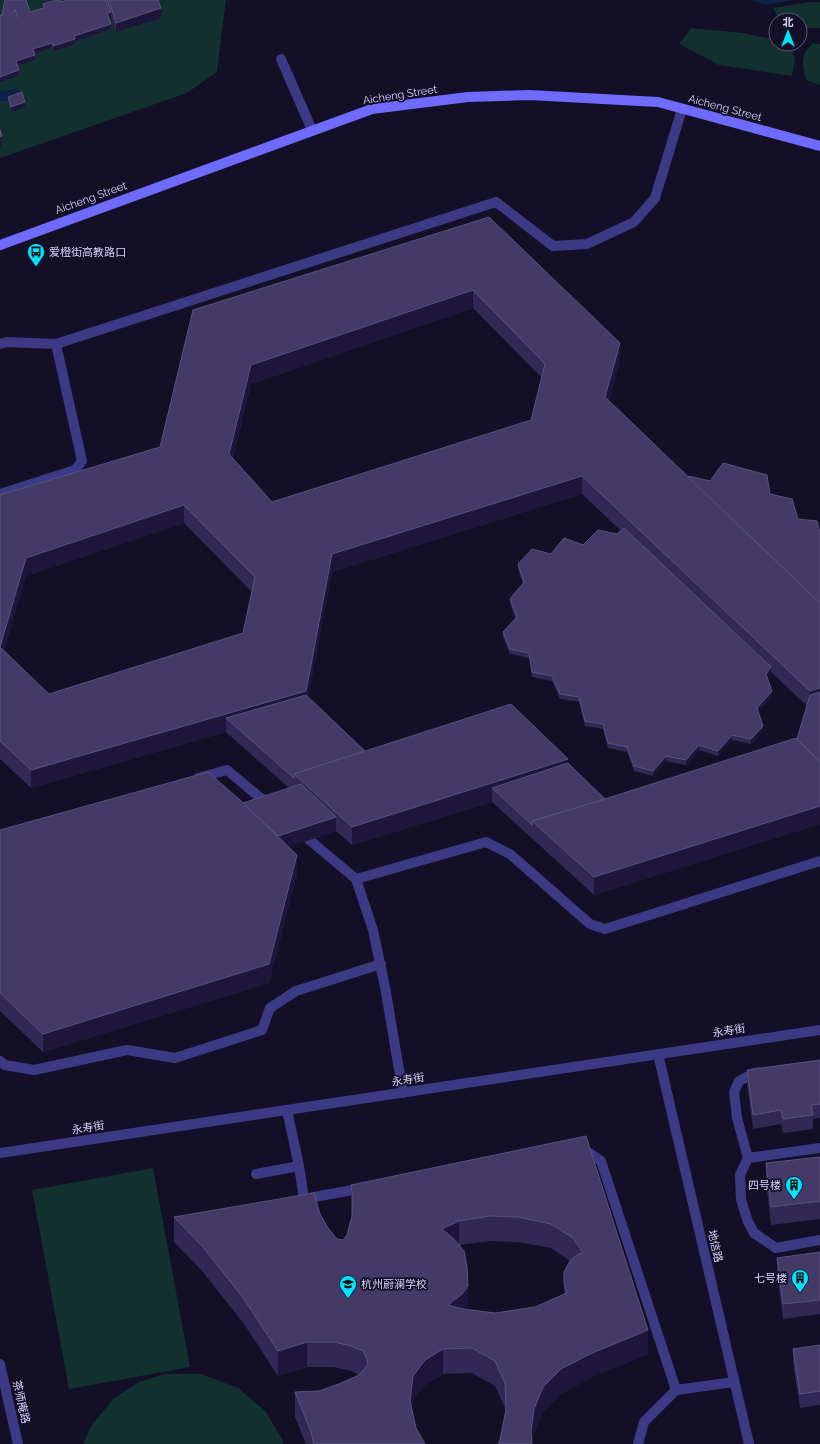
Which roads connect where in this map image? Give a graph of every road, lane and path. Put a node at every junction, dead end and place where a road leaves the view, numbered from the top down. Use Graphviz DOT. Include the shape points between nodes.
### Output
graph roads {
  1 [pos="281,59"];
  2 [pos="682,109"];
  3 [pos="312,130"];
  4 [pos="820,146"];
  5 [pos="0,245"];
  6 [pos="0,344"];
  7 [pos="56,344"];
  8 [pos="0,494"];
  9 [pos="189,781"];
  10 [pos="280,814"];
  11 [pos="291,824"];
  12 [pos="820,861"];
  13 [pos="356,879"];
  14 [pos="381,964"];
  15 [pos="820,1030"];
  16 [pos="658,1054"];
  17 [pos="0,1061"];
  18 [pos="769,1070"];
  19 [pos="403,1093"];
  20 [pos="287,1110"];
  21 [pos="820,1148"];
  22 [pos="572,1152"];
  23 [pos="0,1153"];
  24 [pos="748,1158"];
  25 [pos="299,1166"];
  26 [pos="256,1174"];
  27 [pos="373,1187"];
  28 [pos="820,1240"];
  29 [pos="0,1364"];
  30 [pos="734,1382"];
  31 [pos="676,1390"];
  32 [pos="18,1444"];
  33 [pos="638,1444"];
  34 [pos="749,1444"];
  1 -- 3 [label="street"];
  2 -- 3 [label="street, Aicheng Street" via="658,102 529,95 468,96 372,109"];
  2 -- 4 [label="street, Aicheng Street"];
  2 -- 7 [label="street" via="655,198 634,222 587,244 553,246 496,202"];
  3 -- 5 [label="street, Aicheng Street"];
  6 -- 7 [label="street"];
  7 -- 8 [label="street" via="82,461 75,470"];
  9 -- 10 [label="street" via="227,770"];
  11 -- 13 [label="street"];
  12 -- 13 [label="street" via="605,929 590,924 510,854 486,842"];
  13 -- 14 [label="street"];
  14 -- 17 [label="street" via="296,992 270,1008 262,1030 175,1058 127,1050 34,1070 5,1065"];
  14 -- 19 [label="street"];
  15 -- 16 [label="street, 永寿街"];
  16 -- 19 [label="street, 永寿街"];
  16 -- 30 [label="street, 地信路"];
  18 -- 24 [label="street" via="755,1073 739,1081 734,1092 737,1118"];
  19 -- 20 [label="street, 永寿街"];
  20 -- 23 [label="street, 永寿街"];
  20 -- 25 [label="street"];
  21 -- 24 [label="street"];
  22 -- 31 [label="street" via="586,1151 601,1161"];
  24 -- 28 [label="street" via="740,1175 741,1200 754,1233 776,1248"];
  25 -- 26 [label="street"];
  25 -- 27 [label="street" via="300,1200"];
  29 -- 32 [label="street, 茶师庵路"];
  30 -- 31 [label="street"];
  30 -- 34 [label="street, 地信路"];
  31 -- 33 [label="street" via="644,1422"];
}
